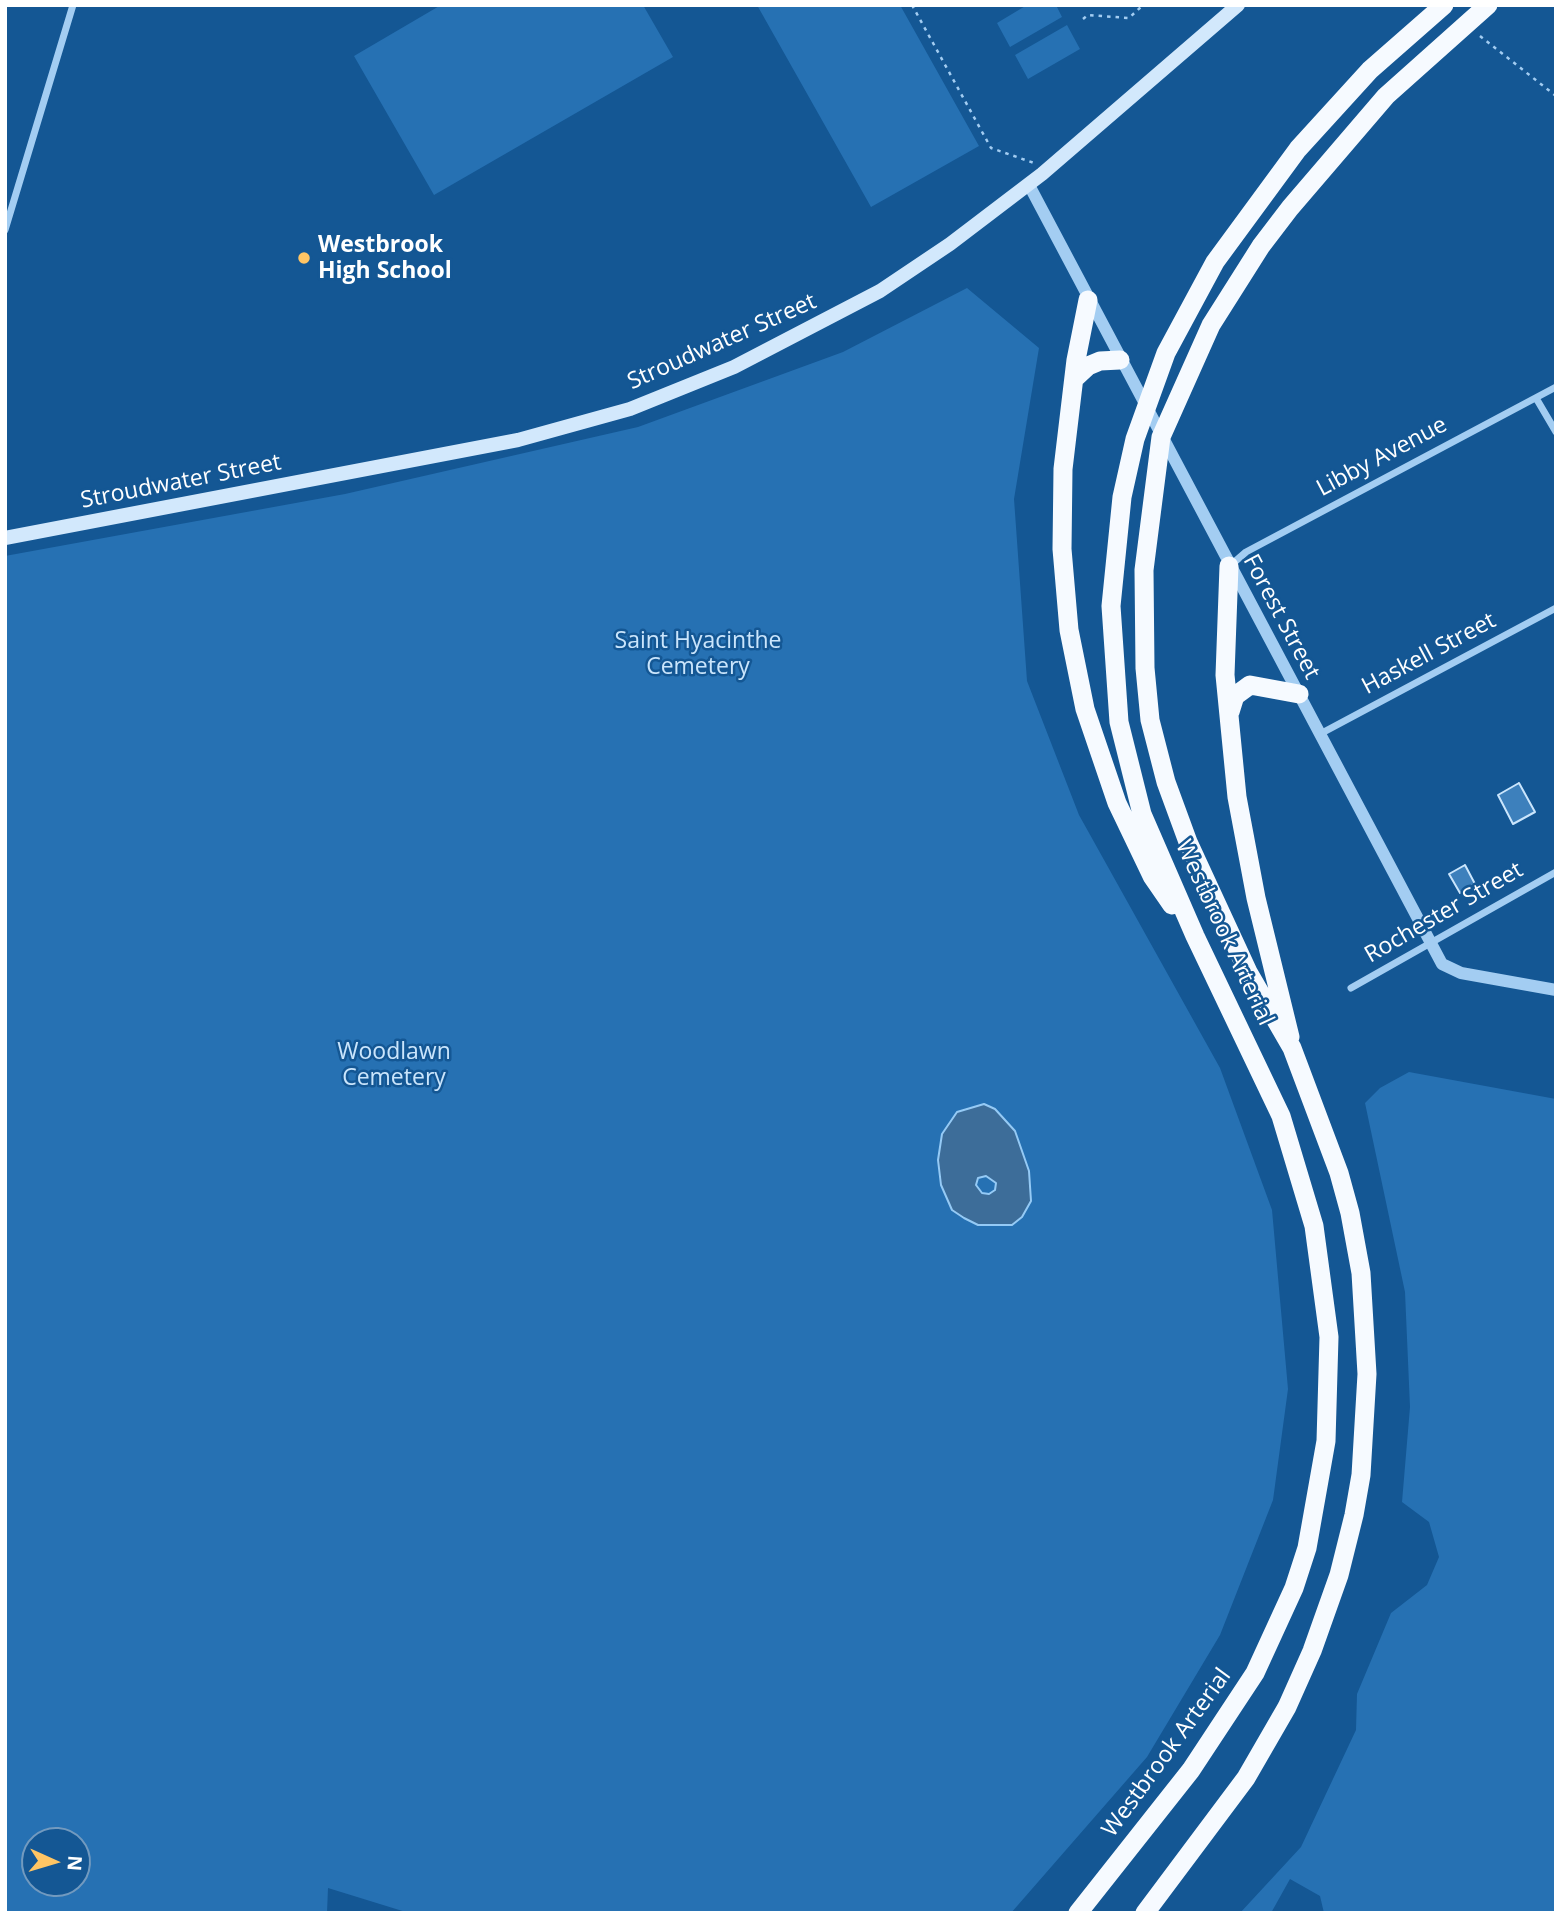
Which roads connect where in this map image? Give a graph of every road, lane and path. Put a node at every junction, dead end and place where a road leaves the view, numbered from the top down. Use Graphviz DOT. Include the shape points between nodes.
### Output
graph roads {
  1 [pos="73,5"];
  2 [pos="912,5"];
  3 [pos="1143,5"];
  4 [pos="1238,5"];
  5 [pos="1444,5"];
  6 [pos="1488,5"];
  7 [pos="1083,19"];
  8 [pos="1474,31"];
  9 [pos="1556,96"];
  10 [pos="1042,174"];
  11 [pos="1029,185"];
  12 [pos="5,230"];
  13 [pos="1088,300"];
  14 [pos="1119,360"];
  15 [pos="1074,379"];
  16 [pos="1556,387"];
  17 [pos="1536,398"];
  18 [pos="1556,432"];
  19 [pos="5,538"];
  20 [pos="1229,566"];
  21 [pos="1556,608"];
  22 [pos="1298,694"];
  23 [pos="1228,716"];
  24 [pos="1320,734"];
  25 [pos="1556,872"];
  26 [pos="1195,936"];
  27 [pos="1430,945"];
  28 [pos="1351,988"];
  29 [pos="1556,990"];
  30 [pos="1292,1048"];
  31 [pos="1078,1913"];
  32 [pos="1145,1913"];
  1 -- 12 [label="street"];
  2 -- 10 [label="path" via="991,148 1031,160"];
  3 -- 7 [label="path" via="1129,18 1088,15"];
  4 -- 10 [label="main road, Stroudwater Street"];
  5 -- 26 [label="highway, Westbrook Arterial" via="1370,70 1298,149 1216,262 1166,353 1135,439 1122,497 1111,606 1119,722 1142,814"];
  6 -- 30 [label="highway, Westbrook Arterial" via="1386,96 1290,208 1211,326 1161,437 1144,570 1150,720 1188,842 1248,972"];
  8 -- 9 [label="path"];
  10 -- 11 [label="main road, Stroudwater Street"];
  11 -- 13 [label="street, Forest Street"];
  11 -- 19 [label="main road, Stroudwater Street" via="880,291 734,367 630,409 506,443"];
  13 -- 14 [label="street, Forest Street"];
  13 -- 15 [label="highway"];
  14 -- 15 [label="highway" via="1088,366"];
  14 -- 20 [label="street, Forest Street"];
  15 -- 26 [label="highway" via="1061,509 1064,589 1076,669 1117,803 1152,876"];
  16 -- 17 [label="street, Libby Avenue"];
  17 -- 18 [label="street"];
  17 -- 20 [label="street, Libby Avenue" via="1246,552"];
  20 -- 22 [label="street, Forest Street"];
  20 -- 23 [label="highway" via="1224,634"];
  21 -- 24 [label="street, Haskell Street"];
  22 -- 23 [label="highway" via="1250,685 1235,696"];
  22 -- 24 [label="street, Forest Street"];
  23 -- 30 [label="highway" via="1243,837"];
  24 -- 27 [label="street, Forest Street"];
  25 -- 27 [label="street, Rochester Street"];
  26 -- 31 [label="highway, Westbrook Arterial" via="1281,1116 1314,1226 1329,1337 1326,1441 1307,1548 1255,1673 1191,1770"];
  27 -- 28 [label="street, Rochester Street"];
  27 -- 29 [label="street, Forest Street" via="1442,964 1461,974"];
  30 -- 32 [label="highway, Westbrook Arterial" via="1339,1173 1361,1273 1366,1415 1354,1515 1339,1574 1287,1707 1239,1787"];
}
